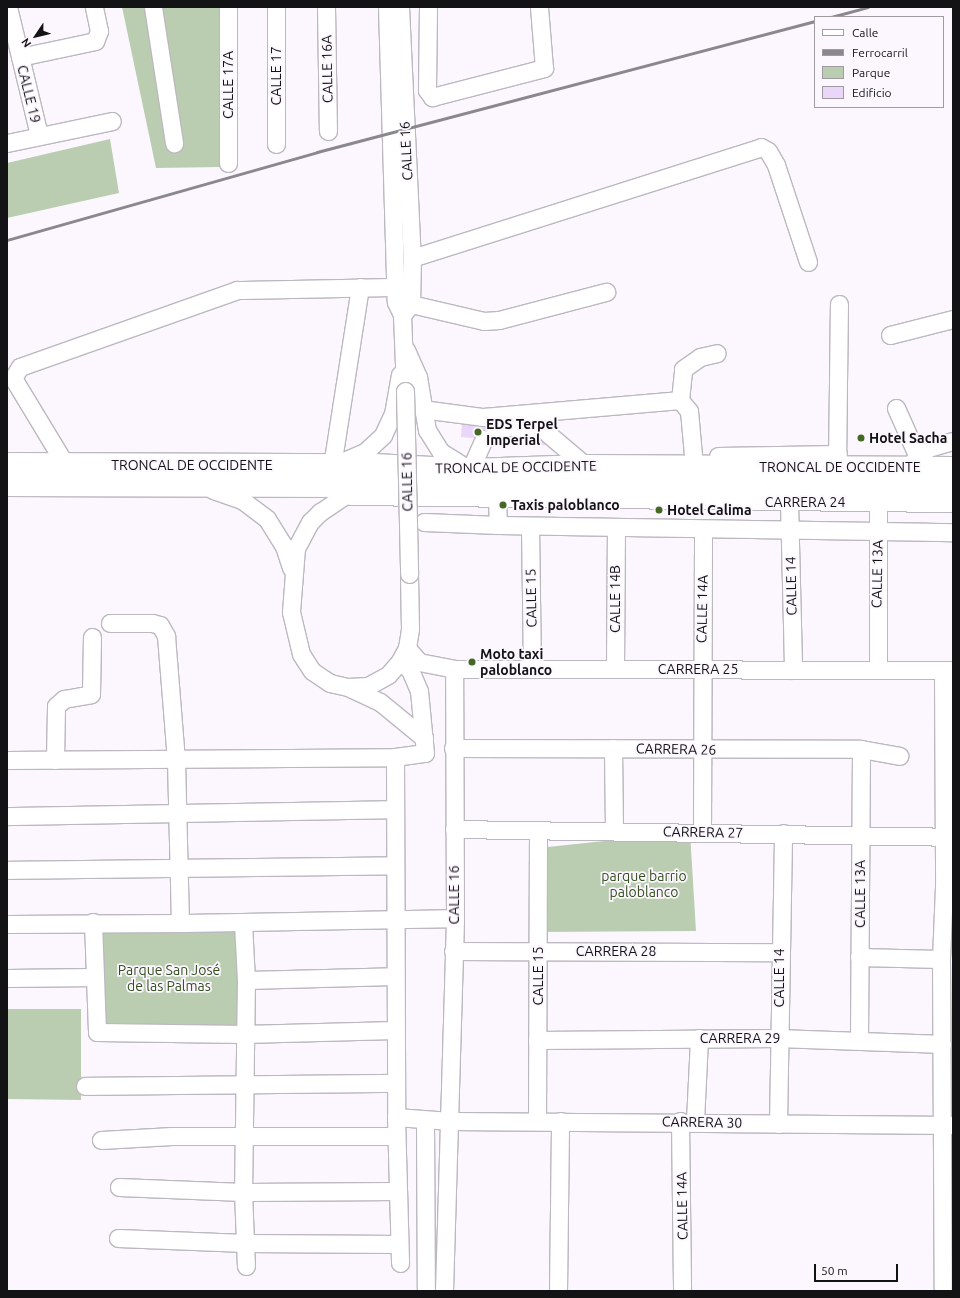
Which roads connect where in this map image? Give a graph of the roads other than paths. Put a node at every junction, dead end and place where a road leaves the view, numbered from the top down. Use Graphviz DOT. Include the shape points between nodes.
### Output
graph roads {
  1 [pos="8,7"];
  2 [pos="94,7"];
  3 [pos="153,7"];
  4 [pos="228,7"];
  5 [pos="276,7"];
  6 [pos="326,7"];
  7 [pos="387,7"];
  8 [pos="400,7"];
  9 [pos="428,7"];
  10 [pos="539,7"];
  11 [pos="20,57"];
  12 [pos="112,122"];
  13 [pos="328,131"];
  14 [pos="40,135"];
  15 [pos="174,143"];
  16 [pos="7,144"];
  17 [pos="276,144"];
  18 [pos="228,163"];
  19 [pos="412,258"];
  20 [pos="808,262"];
  21 [pos="360,287"];
  22 [pos="396,287"];
  23 [pos="606,292"];
  24 [pos="839,304"];
  25 [pos="407,310"];
  26 [pos="953,319"];
  27 [pos="890,336"];
  28 [pos="403,350"];
  29 [pos="717,353"];
  30 [pos="680,400"];
  31 [pos="896,408"];
  32 [pos="422,409"];
  33 [pos="486,427"];
  34 [pos="953,440"];
  35 [pos="838,461"];
  36 [pos="912,461"];
  37 [pos="581,462"];
  38 [pos="694,462"];
  39 [pos="7,464"];
  40 [pos="65,464"];
  41 [pos="332,466"];
  42 [pos="953,468"];
  43 [pos="470,470"];
  44 [pos="7,485"];
  45 [pos="385,486"];
  46 [pos="187,488"];
  47 [pos="953,488"];
  48 [pos="344,496"];
  49 [pos="497,500"];
  50 [pos="790,502"];
  51 [pos="878,503"];
  52 [pos="953,503"];
  53 [pos="424,522"];
  54 [pos="498,525"];
  55 [pos="530,526"];
  56 [pos="616,529"];
  57 [pos="703,530"];
  58 [pos="790,532"];
  59 [pos="878,532"];
  60 [pos="953,532"];
  61 [pos="292,576"];
  62 [pos="110,623"];
  63 [pos="410,628"];
  64 [pos="92,637"];
  65 [pos="404,654"];
  66 [pos="448,668"];
  67 [pos="532,669"];
  68 [pos="615,669"];
  69 [pos="701,670"];
  70 [pos="793,670"];
  71 [pos="878,670"];
  72 [pos="948,671"];
  73 [pos="348,687"];
  74 [pos="948,724"];
  75 [pos="424,738"];
  76 [pos="453,748"];
  77 [pos="613,748"];
  78 [pos="701,749"];
  79 [pos="861,749"];
  80 [pos="899,756"];
  81 [pos="395,757"];
  82 [pos="7,760"];
  83 [pos="55,760"];
  84 [pos="176,760"];
  85 [pos="948,778"];
  86 [pos="395,809"];
  87 [pos="177,815"];
  88 [pos="7,816"];
  89 [pos="454,829"];
  90 [pos="538,830"];
  91 [pos="614,831"];
  92 [pos="702,832"];
  93 [pos="784,833"];
  94 [pos="860,834"];
  95 [pos="948,837"];
  96 [pos="395,865"];
  97 [pos="180,869"];
  98 [pos="7,870"];
  99 [pos="948,888"];
  100 [pos="455,918"];
  101 [pos="395,920"];
  102 [pos="93,922"];
  103 [pos="243,923"];
  104 [pos="7,924"];
  105 [pos="180,924"];
  106 [pos="538,950"];
  107 [pos="453,951"];
  108 [pos="779,952"];
  109 [pos="859,957"];
  110 [pos="941,959"];
  111 [pos="394,976"];
  112 [pos="7,978"];
  113 [pos="95,978"];
  114 [pos="246,980"];
  115 [pos="395,1030"];
  116 [pos="244,1034"];
  117 [pos="699,1038"];
  118 [pos="779,1038"];
  119 [pos="859,1039"];
  120 [pos="538,1040"];
  121 [pos="942,1044"];
  122 [pos="947,1070"];
  123 [pos="396,1083"];
  124 [pos="244,1085"];
  125 [pos="85,1086"];
  126 [pos="396,1117"];
  127 [pos="426,1121"];
  128 [pos="450,1121"];
  129 [pos="536,1121"];
  130 [pos="560,1121"];
  131 [pos="688,1121"];
  132 [pos="778,1124"];
  133 [pos="947,1124"];
  134 [pos="242,1135"];
  135 [pos="396,1136"];
  136 [pos="101,1140"];
  137 [pos="119,1187"];
  138 [pos="397,1191"];
  139 [pos="243,1192"];
  140 [pos="118,1238"];
  141 [pos="245,1243"];
  142 [pos="399,1244"];
  143 [pos="400,1262"];
  144 [pos="246,1266"];
  145 [pos="426,1291"];
  146 [pos="444,1291"];
  147 [pos="558,1291"];
  148 [pos="682,1291"];
  149 [pos="944,1291"];
  1 -- 11 [label="street, CALLE 19"];
  2 -- 11 [label="street" via="99,31 98,38 90,44"];
  3 -- 15 [label="street"];
  4 -- 18 [label="street, CALLE 17A"];
  5 -- 17 [label="street, CALLE 17"];
  6 -- 13 [label="street, CALLE 16A"];
  7 -- 22 [label="street, CALLE 16"];
  8 -- 19 [label="street, CALLE 16"];
  9 -- 10 [label="street" via="427,90 432,97 544,68"];
  11 -- 14 [label="street, CALLE 19"];
  12 -- 14 [label="street"];
  14 -- 16 [label="street"];
  19 -- 20 [label="street" via="761,147 768,151 776,165"];
  19 -- 25 [label="street, CALLE 16"];
  21 -- 22 [label="street"];
  21 -- 40 [label="street" via="237,290 20,367 13,378"];
  21 -- 41 [label="street"];
  22 -- 25 [label="street, CALLE 16" via="396,302"];
  23 -- 25 [label="street" via="499,320"];
  24 -- 35 [label="street"];
  25 -- 28 [label="street, CALLE 16"];
  26 -- 27 [label="street"];
  28 -- 32 [label="street" via="418,377"];
  28 -- 41 [label="street" via="393,414 383,435 365,452"];
  28 -- 63 [label="street, CALLE 16, bridge"];
  29 -- 30 [label="street" via="700,356 683,369"];
  30 -- 33 [label="street"];
  30 -- 38 [label="street" via="689,411"];
  31 -- 36 [label="street"];
  32 -- 33 [label="street"];
  32 -- 43 [label="street" via="434,443 452,461"];
  33 -- 37 [label="street" via="540,430"];
  33 -- 43 [label="street"];
  34 -- 36 [label="street" via="933,446"];
  35 -- 36 [label="highway, TRONCAL DE OCCIDENTE"];
  35 -- 38 [label="highway, TRONCAL DE OCCIDENTE"];
  36 -- 42 [label="highway, TRONCAL DE OCCIDENTE"];
  37 -- 38 [label="highway, TRONCAL DE OCCIDENTE"];
  37 -- 43 [label="highway, TRONCAL DE OCCIDENTE"];
  39 -- 40 [label="highway, TRONCAL DE OCCIDENTE"];
  40 -- 41 [label="highway, TRONCAL DE OCCIDENTE"];
  41 -- 43 [label="highway, TRONCAL DE OCCIDENTE" via="374,465"];
  44 -- 46 [label="highway, TRONCAL DE OCCIDENTE"];
  45 -- 46 [label="highway, TRONCAL DE OCCIDENTE" via="284,484"];
  45 -- 47 [label="highway, TRONCAL DE OCCIDENTE"];
  45 -- 48 [label="street"];
  46 -- 61 [label="street" via="227,494 255,509 277,532 287,553"];
  48 -- 49 [label="street, CARRERA 24"];
  48 -- 61 [label="street" via="320,512 302,535 295,555"];
  49 -- 50 [label="street, CARRERA 24"];
  49 -- 54 [label="street"];
  50 -- 51 [label="street, CARRERA 24"];
  50 -- 58 [label="street, CALLE 14"];
  51 -- 52 [label="street, CARRERA 24"];
  51 -- 59 [label="street, CALLE 13A"];
  53 -- 54 [label="street"];
  54 -- 55 [label="street"];
  55 -- 56 [label="street"];
  55 -- 67 [label="street, CALLE 15"];
  56 -- 57 [label="street"];
  56 -- 68 [label="street, CALLE 14B"];
  57 -- 58 [label="street"];
  57 -- 69 [label="street, CALLE 14A"];
  58 -- 59 [label="street"];
  58 -- 70 [label="street, CALLE 14"];
  59 -- 60 [label="street"];
  59 -- 71 [label="street, CALLE 13A"];
  61 -- 73 [label="street" via="291,612 301,654 312,671 330,683"];
  62 -- 84 [label="street" via="152,623 164,628"];
  63 -- 65 [label="street, CALLE 16"];
  63 -- 66 [label="street" via="422,652"];
  64 -- 83 [label="street" via="91,694 64,699 56,706"];
  65 -- 66 [label="street, CARRERA 25" via="419,662"];
  65 -- 73 [label="street" via="388,675 368,686"];
  65 -- 75 [label="street" via="417,684"];
  66 -- 67 [label="street, CARRERA 25"];
  66 -- 76 [label="street, CALLE 16"];
  67 -- 68 [label="street, CARRERA 25"];
  68 -- 69 [label="street, CARRERA 25"];
  69 -- 70 [label="street, CARRERA 25"];
  69 -- 78 [label="street, CALLE 14A"];
  70 -- 71 [label="street, CARRERA 25"];
  71 -- 72 [label="street, CARRERA 25"];
  72 -- 74 [label="street"];
  73 -- 75 [label="street" via="380,702"];
  74 -- 85 [label="street"];
  75 -- 81 [label="street" via="425,753"];
  76 -- 77 [label="street, CARRERA 26"];
  76 -- 89 [label="street, CALLE 16"];
  77 -- 78 [label="street, CARRERA 26"];
  77 -- 91 [label="street"];
  78 -- 79 [label="street, CARRERA 26"];
  78 -- 92 [label="street, CALLE 14A"];
  79 -- 80 [label="street, CARRERA 26"];
  79 -- 94 [label="street, CALLE 13A"];
  81 -- 84 [label="street"];
  81 -- 86 [label="street"];
  82 -- 83 [label="street"];
  83 -- 84 [label="street"];
  84 -- 87 [label="street"];
  85 -- 95 [label="street"];
  86 -- 87 [label="street"];
  86 -- 96 [label="street"];
  87 -- 88 [label="street"];
  87 -- 97 [label="street"];
  89 -- 90 [label="street, CARRERA 27"];
  89 -- 100 [label="street, CALLE 16"];
  90 -- 91 [label="street, CARRERA 27"];
  90 -- 106 [label="street, CALLE 15"];
  91 -- 92 [label="street, CARRERA 27"];
  92 -- 93 [label="street, CARRERA 27"];
  93 -- 94 [label="street, CARRERA 27"];
  93 -- 108 [label="street, CALLE 14"];
  94 -- 95 [label="street, CARRERA 27"];
  94 -- 109 [label="street, CALLE 13A"];
  95 -- 99 [label="street"];
  96 -- 97 [label="street"];
  96 -- 101 [label="street"];
  97 -- 98 [label="street"];
  97 -- 105 [label="street"];
  99 -- 110 [label="street"];
  100 -- 101 [label="street"];
  100 -- 107 [label="street, CALLE 16"];
  101 -- 103 [label="street"];
  101 -- 111 [label="street"];
  102 -- 104 [label="street"];
  102 -- 105 [label="street"];
  102 -- 113 [label="street"];
  103 -- 105 [label="street"];
  103 -- 114 [label="street"];
  106 -- 107 [label="street, CARRERA 28"];
  106 -- 108 [label="street, CARRERA 28"];
  106 -- 120 [label="street, CALLE 15"];
  107 -- 128 [label="street, CALLE 16"];
  108 -- 118 [label="street, CALLE 14"];
  109 -- 110 [label="street"];
  109 -- 119 [label="street, CALLE 13A"];
  110 -- 121 [label="street"];
  111 -- 114 [label="street"];
  111 -- 115 [label="street"];
  112 -- 113 [label="street"];
  113 -- 116 [label="street" via="96,1032"];
  114 -- 116 [label="street"];
  115 -- 116 [label="street"];
  115 -- 123 [label="street"];
  116 -- 124 [label="street"];
  117 -- 118 [label="street, CARRERA 29"];
  117 -- 120 [label="street, CARRERA 29"];
  117 -- 131 [label="street, CALLE 14A"];
  118 -- 119 [label="street, CARRERA 29"];
  118 -- 132 [label="street, CALLE 14"];
  119 -- 121 [label="street, CARRERA 29"];
  120 -- 129 [label="street, CALLE 15"];
  121 -- 122 [label="street"];
  122 -- 133 [label="street"];
  123 -- 124 [label="street"];
  123 -- 126 [label="street"];
  124 -- 125 [label="street"];
  124 -- 134 [label="street"];
  126 -- 127 [label="street, CARRERA 30"];
  126 -- 135 [label="street"];
  127 -- 128 [label="street, CARRERA 30"];
  127 -- 145 [label="street"];
  128 -- 129 [label="street, CARRERA 30"];
  128 -- 146 [label="street, CALLE 16"];
  129 -- 130 [label="street, CARRERA 30"];
  130 -- 131 [label="street, CARRERA 30"];
  130 -- 147 [label="street"];
  131 -- 132 [label="street, CARRERA 30"];
  131 -- 148 [label="street, CALLE 14A"];
  132 -- 133 [label="street, CARRERA 30"];
  133 -- 149 [label="street"];
  134 -- 135 [label="street"];
  134 -- 136 [label="street"];
  134 -- 139 [label="street"];
  135 -- 138 [label="street"];
  137 -- 139 [label="street"];
  138 -- 139 [label="street"];
  138 -- 142 [label="street"];
  139 -- 141 [label="street"];
  140 -- 141 [label="street"];
  141 -- 142 [label="street"];
  141 -- 144 [label="street"];
  142 -- 143 [label="street"];
}
